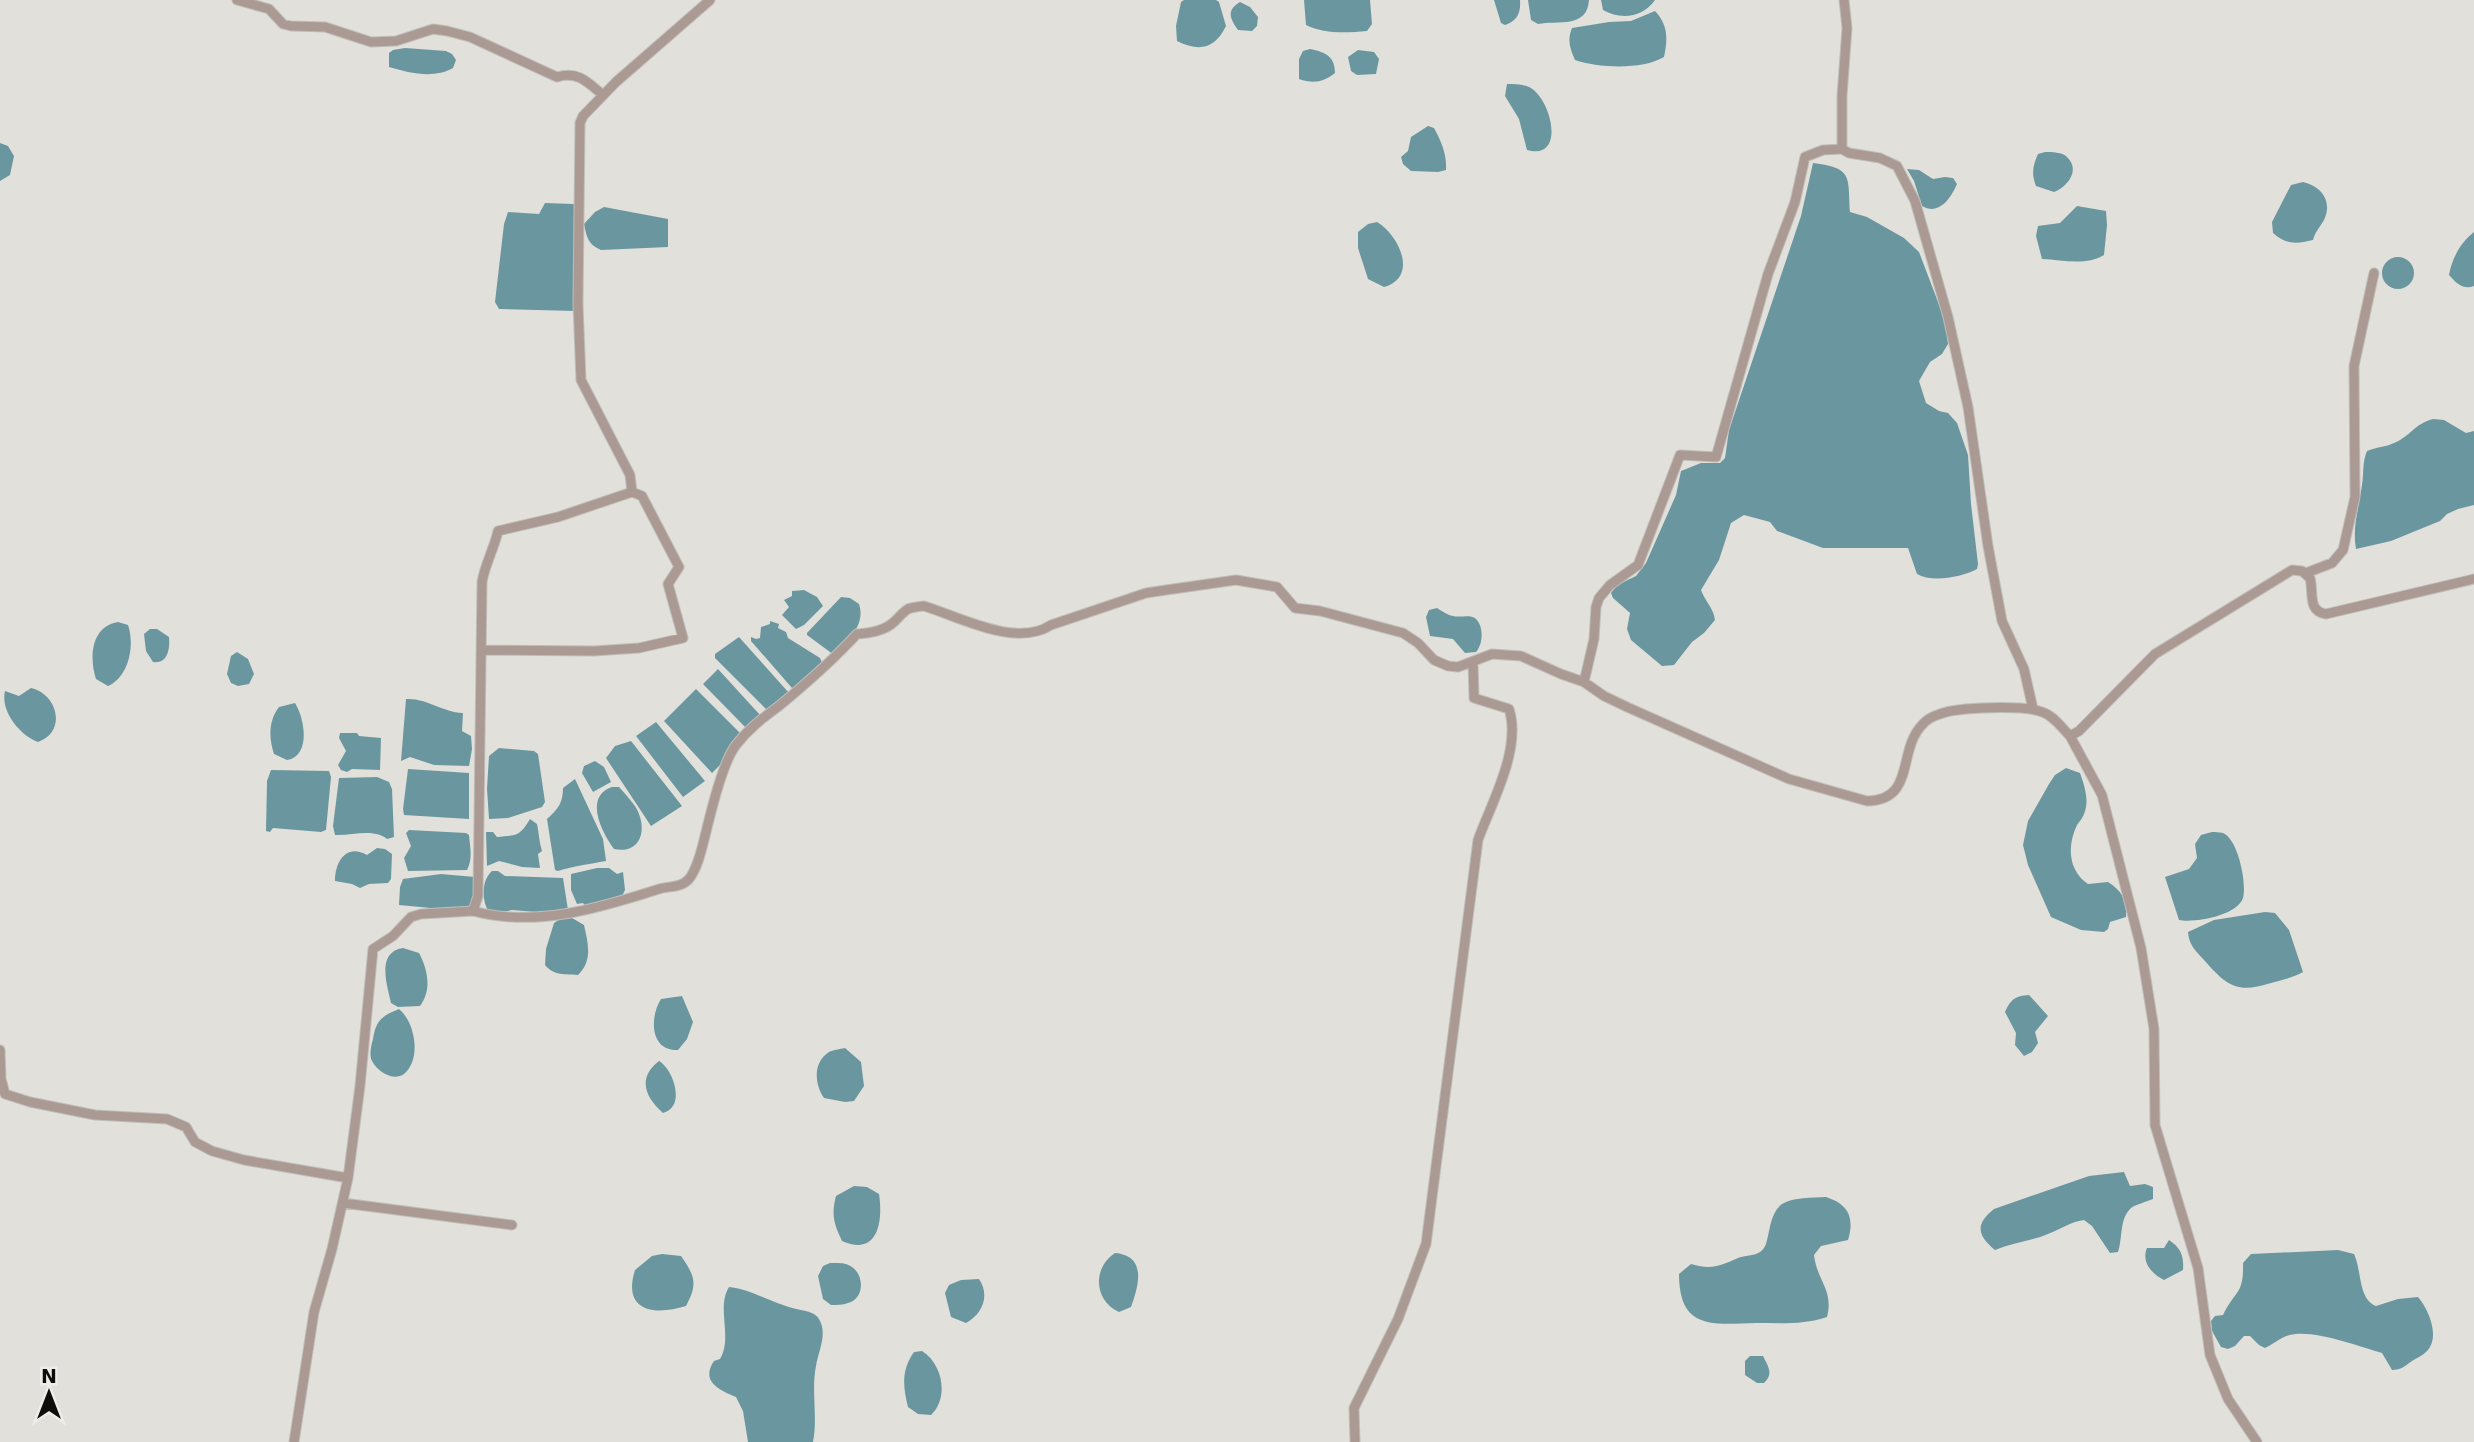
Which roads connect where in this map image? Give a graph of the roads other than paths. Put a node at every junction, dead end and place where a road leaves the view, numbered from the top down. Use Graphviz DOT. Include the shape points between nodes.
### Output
graph roads {
  1 [pos="237,0"];
  2 [pos="710,0"];
  3 [pos="1844,0"];
  4 [pos="603,95"];
  5 [pos="1842,149"];
  6 [pos="2374,273"];
  7 [pos="632,492"];
  8 [pos="2306,573"];
  9 [pos="2474,579"];
  10 [pos="482,650"];
  11 [pos="1473,661"];
  12 [pos="1584,682"];
  13 [pos="2033,709"];
  14 [pos="2070,736"];
  15 [pos="473,911"];
  16 [pos="0,1050"];
  17 [pos="348,1178"];
  18 [pos="342,1203"];
  19 [pos="512,1225"];
  20 [pos="294,1442"];
  21 [pos="1355,1442"];
  22 [pos="2257,1442"];
  1 -- 4 [label="street" via="269,9 283,24 325,27 371,42 447,30 557,77 578,76"];
  2 -- 4 [label="street"];
  3 -- 5 [label="street"];
  4 -- 7 [label="street" via="583,116 578,131 581,380 631,475"];
  5 -- 12 [label="street" via="1805,157 1716,457 1680,455 1638,565 1599,598"];
  5 -- 13 [label="street" via="1897,166 1915,201 1968,407 2002,621 2024,669"];
  6 -- 8 [label="street" via="2354,366 2355,497 2343,550 2332,563"];
  7 -- 10 [label="street" via="498,531 482,582"];
  7 -- 10 [label="street" via="642,496 679,567 668,584 683,638 639,649"];
  8 -- 9 [label="street" via="2313,606 2326,614"];
  8 -- 14 [label="street" via="2285,573 2155,654"];
  10 -- 15 [label="street" via="478,896"];
  11 -- 12 [label="street" via="1492,654 1521,656"];
  11 -- 15 [label="street" via="1448,666 1403,633 1295,608 1277,587 1236,580 1146,593 1040,632 994,629 924,606 905,609 877,632 857,634 734,747 701,853 689,879 680,886 597,908 540,917 497,918"];
  11 -- 21 [label="street" via="1474,698 1509,709 1512,718 1507,763 1478,840 1426,1244 1398,1319 1354,1408"];
  12 -- 13 [label="street" via="1604,696 1789,779 1867,801 1891,796 1904,776 1912,741 1927,720 1941,713"];
  13 -- 14 [label="street" via="2045,712"];
  14 -- 22 [label="street" via="2102,796 2141,948 2154,1029 2155,1125 2198,1268 2210,1355 2228,1399"];
  15 -- 17 [label="street" via="411,917 373,949"];
  16 -- 17 [label="street" via="5,1094 95,1115 167,1119 186,1127 195,1142 212,1150"];
  17 -- 18 [label="street"];
  18 -- 19 [label="street"];
  18 -- 20 [label="street" via="314,1312"];
}
